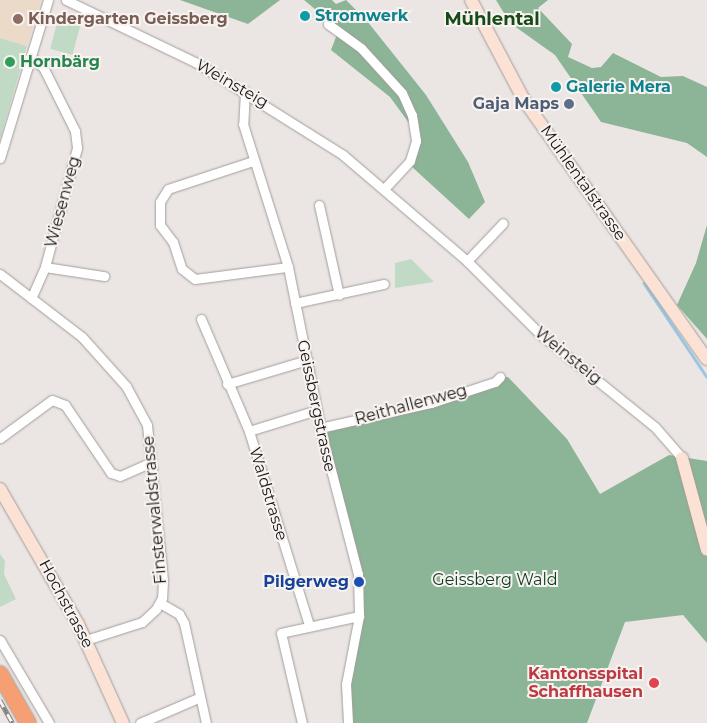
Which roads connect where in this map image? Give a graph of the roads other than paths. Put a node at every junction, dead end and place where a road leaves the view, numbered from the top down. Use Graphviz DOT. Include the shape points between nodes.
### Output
graph roads {
  1 [pos="48,0"];
  2 [pos="66,0"];
  3 [pos="471,0"];
  4 [pos="328,24"];
  5 [pos="30,57"];
  6 [pos="246,91"];
  7 [pos="0,158"];
  8 [pos="253,160"];
  9 [pos="385,188"];
  10 [pos="319,205"];
  11 [pos="502,223"];
  12 [pos="467,261"];
  13 [pos="45,267"];
  14 [pos="288,267"];
  15 [pos="0,274"];
  16 [pos="104,276"];
  17 [pos="384,284"];
  18 [pos="339,296"];
  19 [pos="31,298"];
  20 [pos="295,303"];
  21 [pos="202,318"];
  22 [pos="707,359"];
  23 [pos="307,360"];
  24 [pos="500,377"];
  25 [pos="227,384"];
  26 [pos="317,410"];
  27 [pos="320,428"];
  28 [pos="249,431"];
  29 [pos="0,438"];
  30 [pos="682,458"];
  31 [pos="152,468"];
  32 [pos="0,489"];
  33 [pos="707,550"];
  34 [pos="160,603"];
  35 [pos="359,616"];
  36 [pos="308,624"];
  37 [pos="0,640"];
  38 [pos="86,640"];
  39 [pos="0,674"];
  40 [pos="198,698"];
  41 [pos="28,723"];
  42 [pos="49,723"];
  43 [pos="123,723"];
  44 [pos="140,723"];
  45 [pos="206,723"];
  46 [pos="302,723"];
  47 [pos="348,723"];
  1 -- 5 [label="street"];
  2 -- 6 [label="street, Weinsteig" via="161,44"];
  3 -- 22 [label="street, Mühlentalstrasse" via="524,100"];
  4 -- 9 [label="street" via="360,48 402,93 412,114 416,141 410,161"];
  5 -- 7 [label="street"];
  5 -- 13 [label="street, Wiesenweg" via="43,67 75,131 77,148"];
  6 -- 8 [label="street, Geissbergstrasse" via="242,115"];
  6 -- 9 [label="street, Weinsteig" via="305,128"];
  8 -- 14 [label="street, Geissbergstrasse"];
  8 -- 14 [label="street" via="168,189 160,202 160,224 173,242 182,269 195,279"];
  9 -- 12 [label="street, Weinsteig"];
  10 -- 18 [label="street"];
  11 -- 12 [label="street"];
  12 -- 30 [label="street, Weinsteig" via="541,335 655,426"];
  13 -- 16 [label="street"];
  13 -- 19 [label="street, Wiesenweg"];
  14 -- 20 [label="street, Geissbergstrasse"];
  15 -- 19 [label="street, Finsterwaldstrasse"];
  17 -- 18 [label="street"];
  18 -- 20 [label="street"];
  19 -- 31 [label="street, Finsterwaldstrasse" via="79,334 130,391 147,425"];
  20 -- 23 [label="street, Geissbergstrasse"];
  21 -- 25 [label="street"];
  23 -- 25 [label="street"];
  23 -- 26 [label="street, Geissbergstrasse"];
  24 -- 27 [label="street, Reithallenweg" via="495,382 431,403"];
  25 -- 28 [label="street"];
  26 -- 27 [label="street, Geissbergstrasse"];
  26 -- 28 [label="street, Waldstrasse"];
  27 -- 35 [label="street, Geissbergstrasse" via="358,574"];
  28 -- 36 [label="street, Waldstrasse"];
  29 -- 31 [label="street" via="52,400 65,405 111,473 120,476 144,465"];
  30 -- 33 [label="street, Weinsteig"];
  31 -- 34 [label="street, Finsterwaldstrasse" via="163,581"];
  32 -- 38 [label="street, Hochstrasse" via="42,557"];
  34 -- 38 [label="street, Finsterwaldstrasse" via="136,625"];
  34 -- 40 [label="street" via="180,614 184,623"];
  35 -- 36 [label="street"];
  35 -- 47 [label="street, Geissbergstrasse" via="346,684"];
  36 -- 46 [label="street" via="281,633"];
  37 -- 42 [label="street"];
  38 -- 43 [label="street, Hochstrasse"];
  39 -- 41 [label="highway"];
  40 -- 44 [label="street"];
  40 -- 45 [label="street"];
}
